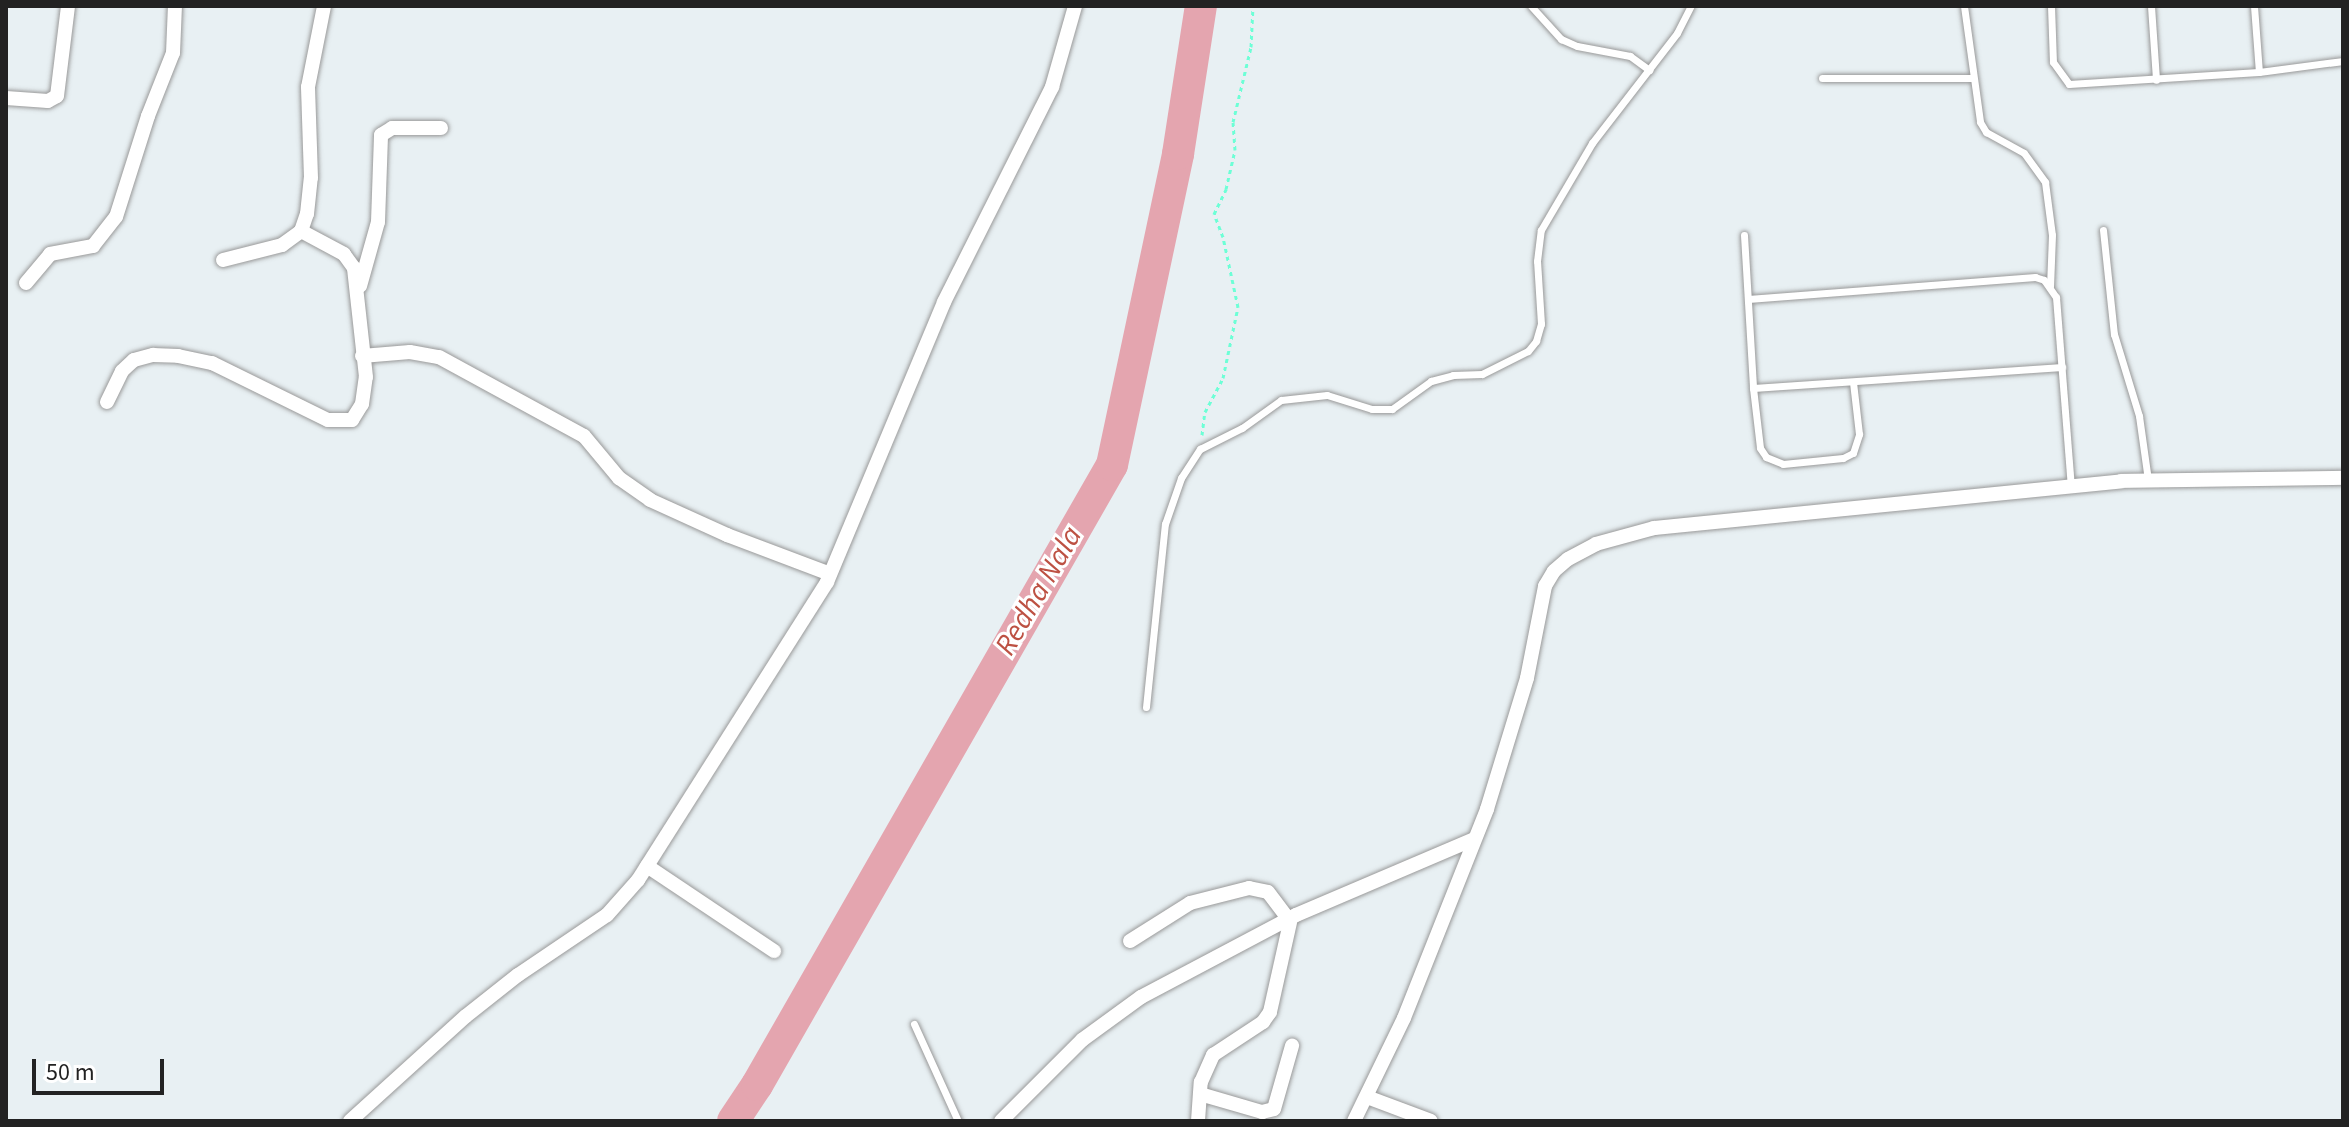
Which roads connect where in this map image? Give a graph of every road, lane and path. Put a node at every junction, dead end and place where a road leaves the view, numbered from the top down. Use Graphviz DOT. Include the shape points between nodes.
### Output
graph roads {
  1 [pos="68,6"];
  2 [pos="175,6"];
  3 [pos="324,6"];
  4 [pos="1075,6"];
  5 [pos="1253,6"];
  6 [pos="1531,6"];
  7 [pos="1691,6"];
  8 [pos="1964,6"];
  9 [pos="2051,6"];
  10 [pos="2151,6"];
  11 [pos="2254,6"];
  12 [pos="2343,61"];
  13 [pos="1649,70"];
  14 [pos="2259,72"];
  15 [pos="1822,78"];
  16 [pos="1972,78"];
  17 [pos="2156,80"];
  18 [pos="6,98"];
  19 [pos="441,128"];
  20 [pos="2103,230"];
  21 [pos="301,231"];
  22 [pos="1744,235"];
  23 [pos="223,260"];
  24 [pos="26,283"];
  25 [pos="2050,286"];
  26 [pos="358,290"];
  27 [pos="1748,299"];
  28 [pos="362,356"];
  29 [pos="2062,367"];
  30 [pos="1853,382"];
  31 [pos="1753,388"];
  32 [pos="107,402"];
  33 [pos="1200,449"];
  34 [pos="2343,478"];
  35 [pos="2148,480"];
  36 [pos="2071,486"];
  37 [pos="830,574"];
  38 [pos="1146,707"];
  39 [pos="1474,839"];
  40 [pos="647,866"];
  41 [pos="1290,919"];
  42 [pos="1130,941"];
  43 [pos="774,951"];
  44 [pos="914,1024"];
  45 [pos="1292,1046"];
  46 [pos="1200,1094"];
  47 [pos="1367,1097"];
  48 [pos="350,1121"];
  49 [pos="958,1121"];
  50 [pos="1001,1121"];
  51 [pos="1198,1121"];
  52 [pos="1354,1121"];
  53 [pos="1431,1121"];
  1 -- 18 [label="street" via="57,96 48,101"];
  2 -- 24 [label="street" via="173,53 116,217 93,246 50,254"];
  3 -- 21 [label="street" via="308,87 311,178"];
  4 -- 37 [label="street" via="1052,87 944,302"];
  5 -- 33 [label="path" via="1251,47 1233,122 1235,150 1214,214 1238,307 1223,378 1205,412"];
  6 -- 13 [label="lane" via="1561,39 1630,56"];
  7 -- 13 [label="lane"];
  8 -- 16 [label="lane"];
  9 -- 17 [label="lane" via="2053,62 2069,84"];
  10 -- 17 [label="lane"];
  11 -- 14 [label="lane"];
  12 -- 14 [label="lane"];
  13 -- 33 [label="lane" via="1592,143 1541,230 1541,324 1528,351 1482,374 1431,381 1392,409 1372,409 1327,395 1281,400"];
  14 -- 17 [label="lane"];
  15 -- 16 [label="lane"];
  16 -- 25 [label="lane" via="1976,110 1986,132 2024,153 2045,182 2052,235"];
  19 -- 26 [label="street" via="392,128 381,135 378,222"];
  20 -- 35 [label="lane" via="2114,334 2139,416"];
  21 -- 23 [label="street" via="282,245"];
  21 -- 26 [label="street" via="350,259"];
  22 -- 27 [label="lane"];
  25 -- 27 [label="lane" via="2035,277"];
  25 -- 29 [label="lane" via="2056,297"];
  26 -- 28 [label="street"];
  27 -- 31 [label="lane"];
  28 -- 32 [label="street" via="362,404 352,420 341,422 212,363 178,356 134,360 122,371"];
  28 -- 37 [label="street" via="410,352 439,357 584,436 619,478 650,500"];
  29 -- 30 [label="lane"];
  29 -- 36 [label="lane"];
  30 -- 31 [label="lane"];
  30 -- 31 [label="lane" via="1859,434 1853,453 1783,464 1760,448"];
  33 -- 38 [label="lane" via="1181,478 1165,524"];
  34 -- 35 [label="street"];
  35 -- 36 [label="street"];
  36 -- 39 [label="street" via="1654,528 1596,544 1568,559 1545,586 1527,678"];
  37 -- 40 [label="street" via="803,625"];
  39 -- 41 [label="street"];
  39 -- 47 [label="street"];
  40 -- 43 [label="street"];
  40 -- 48 [label="street" via="607,915 466,1016"];
  41 -- 42 [label="street" via="1268,892 1249,888 1190,903"];
  41 -- 46 [label="street" via="1270,1012 1213,1055"];
  41 -- 50 [label="street" via="1110,1017"];
  44 -- 49 [label="lane"];
  45 -- 46 [label="street" via="1274,1109 1262,1112"];
  46 -- 51 [label="street"];
  47 -- 52 [label="street"];
  47 -- 53 [label="street"];
}
